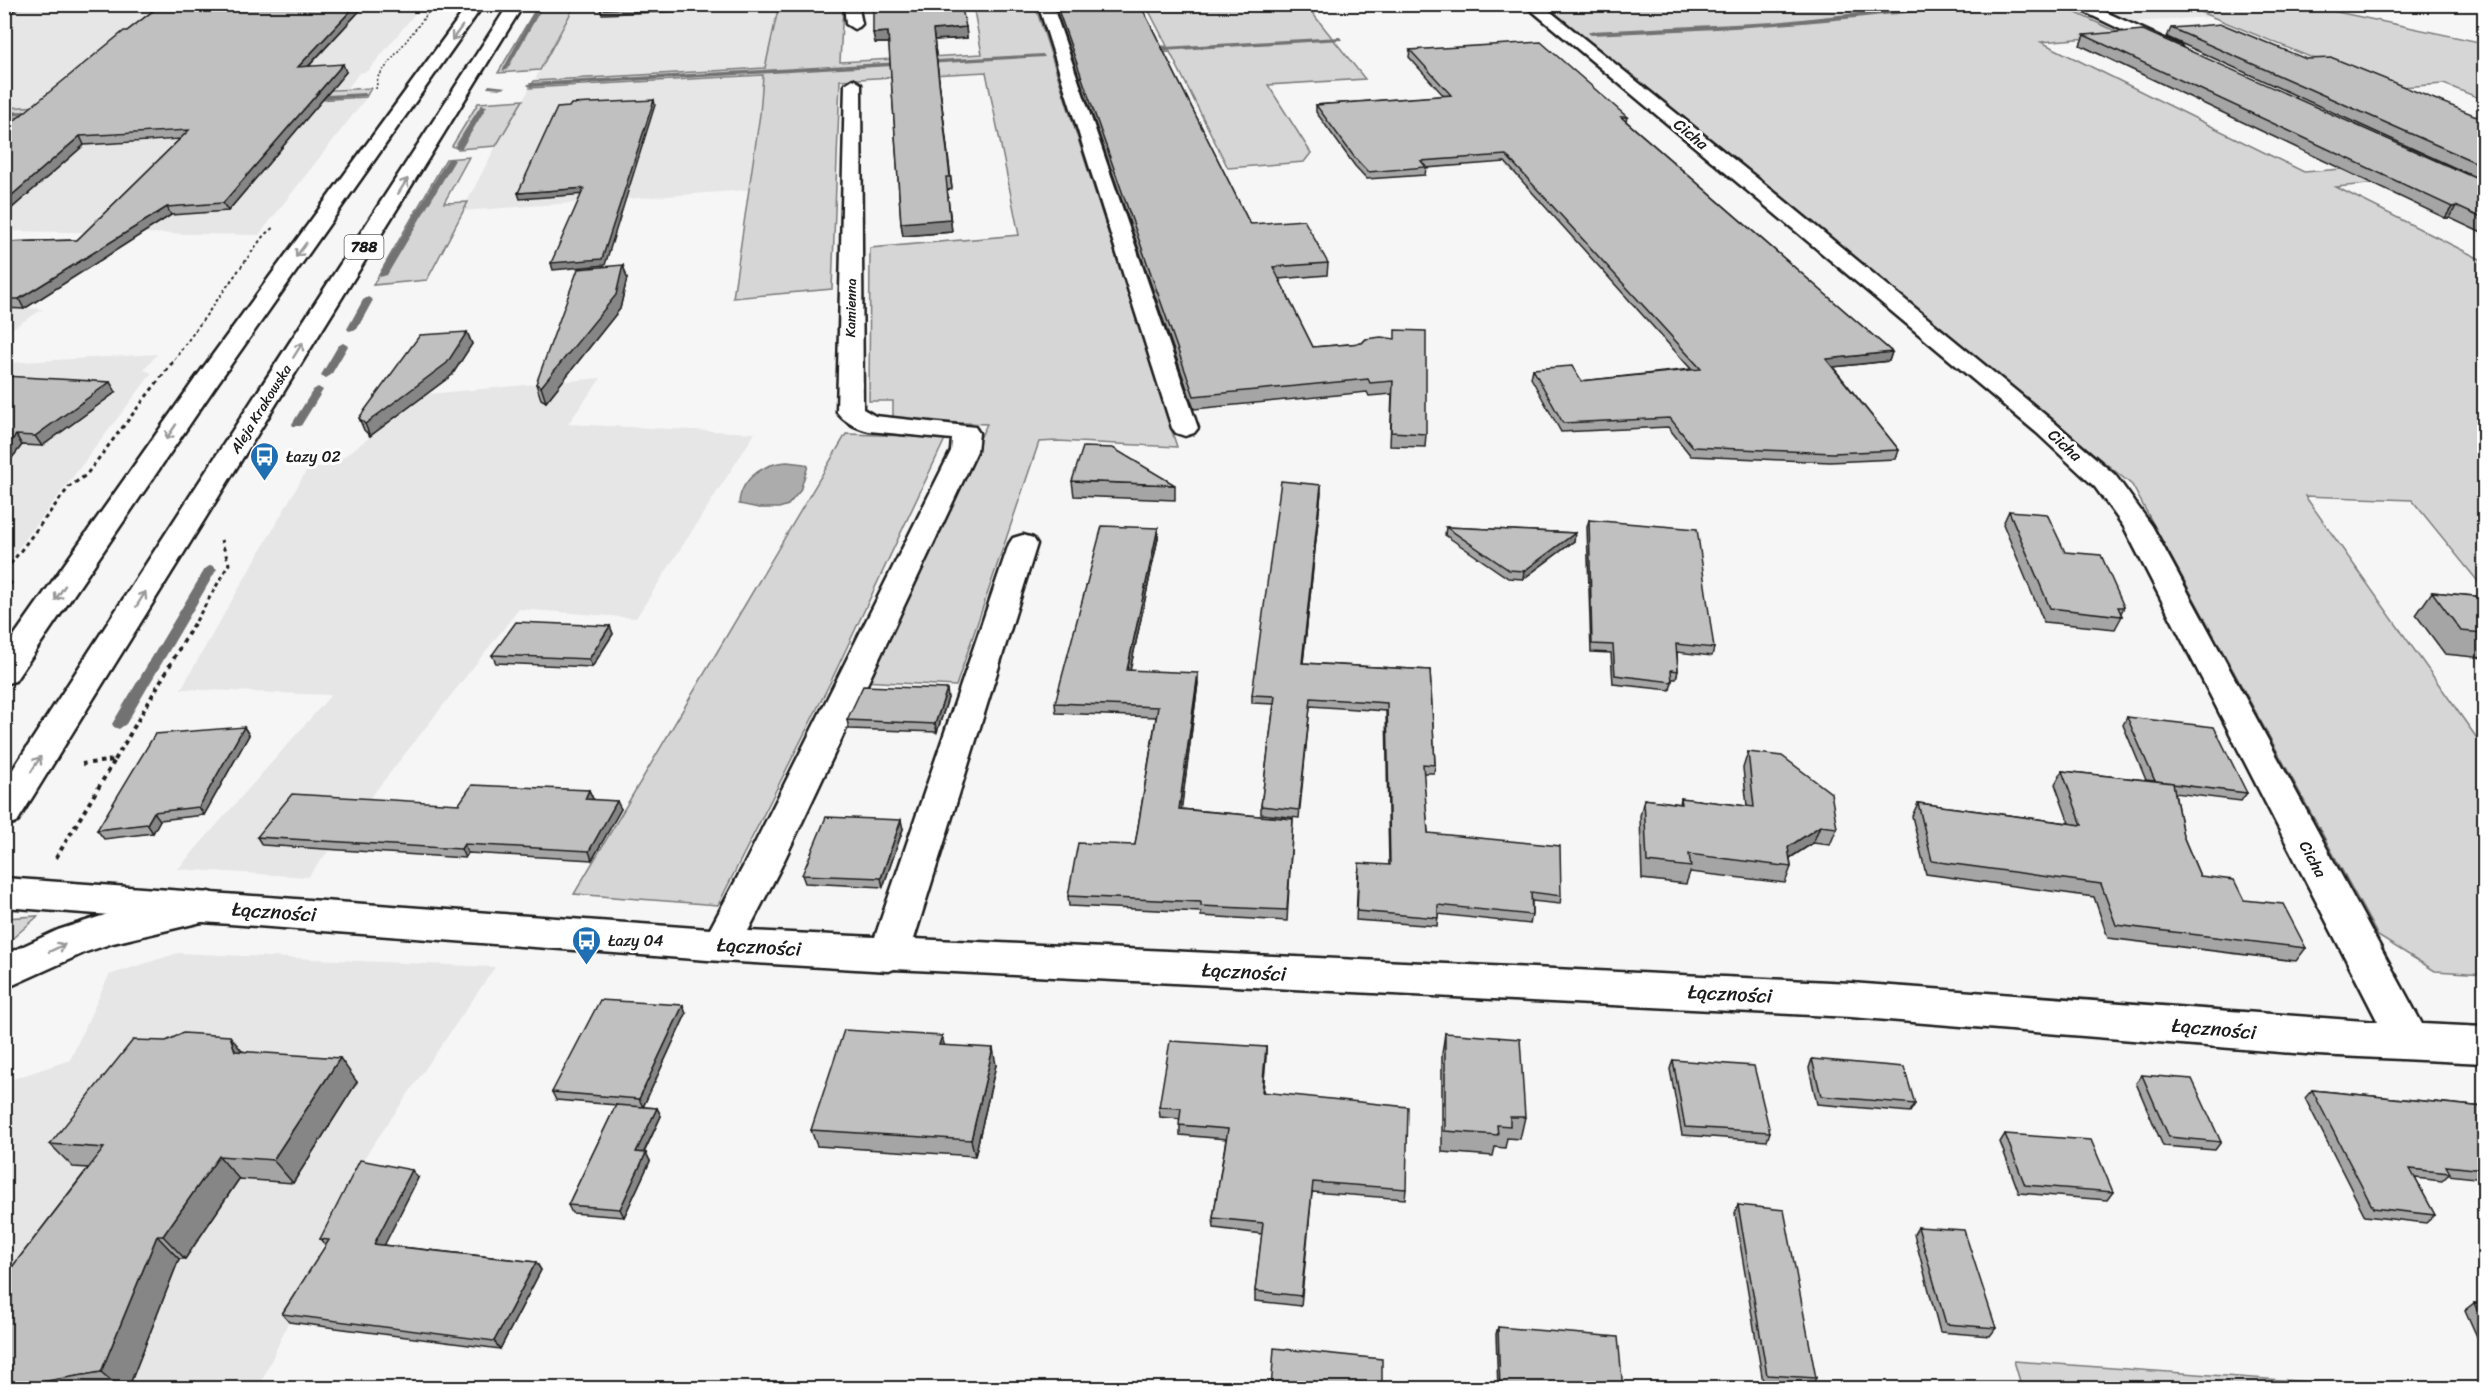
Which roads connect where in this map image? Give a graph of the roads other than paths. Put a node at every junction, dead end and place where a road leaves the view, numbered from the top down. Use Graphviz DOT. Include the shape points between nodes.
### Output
graph roads {
  1 [pos="477,4"];
  2 [pos="517,4"];
  3 [pos="851,4"];
  4 [pos="1045,4"];
  5 [pos="1531,4"];
  6 [pos="2075,4"];
  7 [pos="854,24"];
  8 [pos="2188,55"];
  9 [pos="853,84"];
  10 [pos="1185,428"];
  11 [pos="1023,544"];
  12 [pos="4,674"];
  13 [pos="4,813"];
  14 [pos="4,892"];
  15 [pos="209,907"];
  16 [pos="721,945"];
  17 [pos="889,955"];
  18 [pos="4,974"];
  19 [pos="2409,1041"];
  20 [pos="2484,1045"];
  1 -- 12 [label="street, one-way" via="204,384"];
  13 -- 2 [label="street, Aleja Krakowska / 788, one-way"];
  3 -- 7 [label="street"];
  4 -- 10 [label="street"];
  5 -- 19 [label="street, Cicha" via="1772,200 2105,481 2138,526"];
  6 -- 8 [label="street"];
  9 -- 16 [label="street, Kamienna" via="850,412 869,423 966,433 964,451"];
  11 -- 17 [label="street"];
  14 -- 15 [label="street, Łączności"];
  15 -- 16 [label="street, Łączności"];
  18 -- 15 [label="street, one-way" via="72,941 111,928"];
  16 -- 17 [label="street, Łączności"];
  17 -- 19 [label="street, Łączności" via="1851,1000"];
  19 -- 20 [label="street, Łączności"];
}
